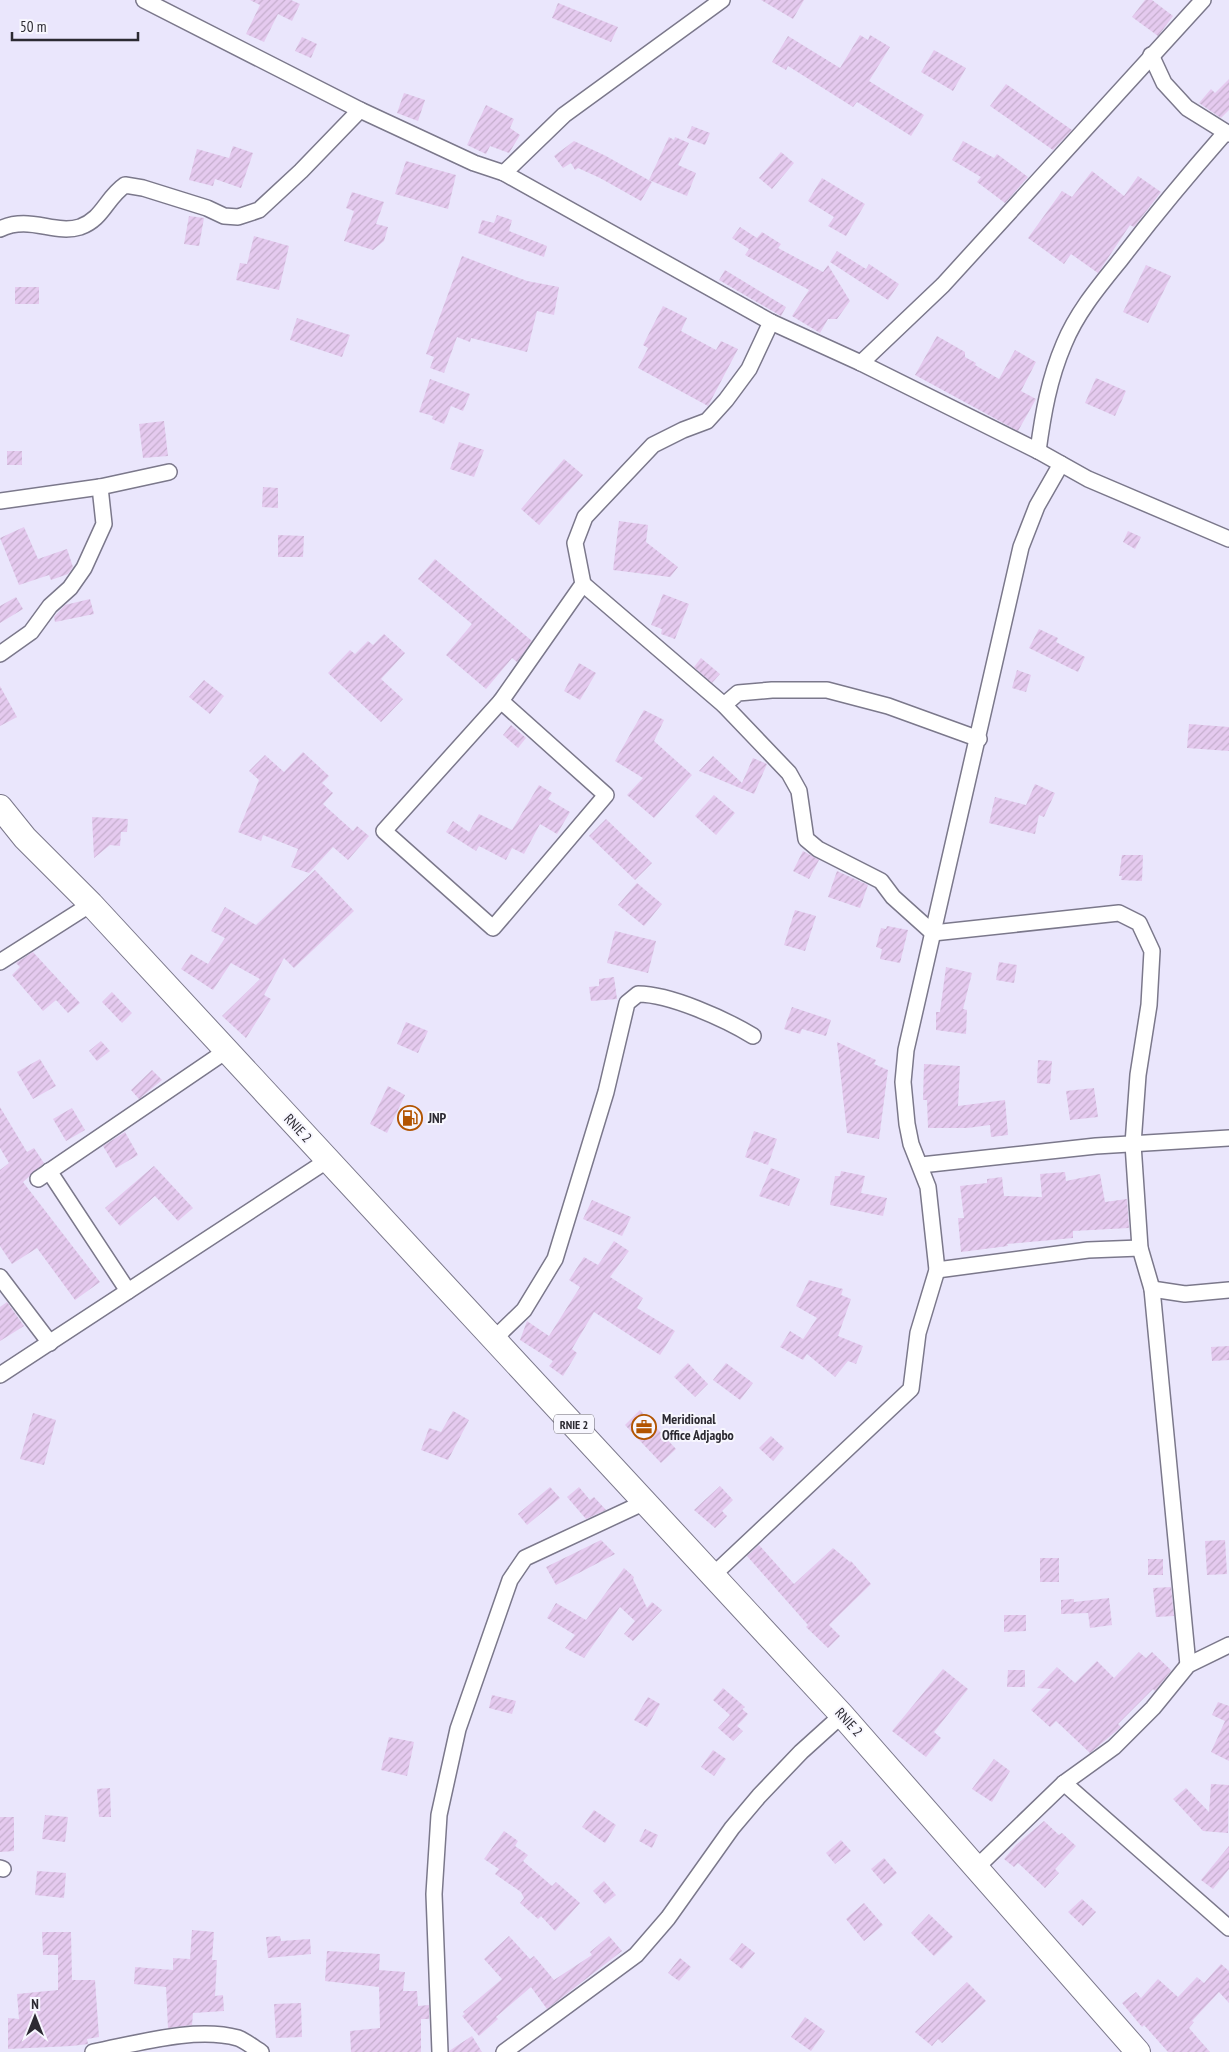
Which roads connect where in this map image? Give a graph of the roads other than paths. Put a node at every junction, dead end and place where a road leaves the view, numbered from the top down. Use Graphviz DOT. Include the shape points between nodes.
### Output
graph roads {
  1 [pos="144,0"];
  2 [pos="722,0"];
  3 [pos="1204,0"];
  4 [pos="1151,55"];
  5 [pos="360,110"];
  6 [pos="1227,133"];
  7 [pos="504,173"];
  8 [pos="0,228"];
  9 [pos="771,322"];
  10 [pos="861,363"];
  11 [pos="1038,451"];
  12 [pos="1061,464"];
  13 [pos="169,472"];
  14 [pos="100,487"];
  15 [pos="0,501"];
  16 [pos="1229,538"];
  17 [pos="583,584"];
  18 [pos="0,654"];
  19 [pos="501,701"];
  20 [pos="724,705"];
  21 [pos="978,739"];
  22 [pos="0,807"];
  23 [pos="91,904"];
  24 [pos="934,933"];
  25 [pos="0,962"];
  26 [pos="753,1036"];
  27 [pos="226,1051"];
  28 [pos="1229,1138"];
  29 [pos="1133,1144"];
  30 [pos="328,1160"];
  31 [pos="921,1165"];
  32 [pos="1140,1248"];
  33 [pos="936,1270"];
  34 [pos="0,1276"];
  35 [pos="1152,1289"];
  36 [pos="1229,1290"];
  37 [pos="128,1291"];
  38 [pos="495,1338"];
  39 [pos="50,1343"];
  40 [pos="0,1375"];
  41 [pos="645,1502"];
  42 [pos="712,1576"];
  43 [pos="1229,1646"];
  44 [pos="1188,1665"];
  45 [pos="842,1715"];
  46 [pos="1064,1784"];
  47 [pos="977,1867"];
  48 [pos="1229,1928"];
  49 [pos="93,2052"];
  50 [pos="261,2052"];
  51 [pos="440,2052"];
  52 [pos="504,2052"];
  53 [pos="1138,2052"];
  1 -- 5 [label="street"];
  2 -- 7 [label="street" via="564,116"];
  3 -- 4 [label="street"];
  4 -- 6 [label="street" via="1164,83 1187,108"];
  4 -- 10 [label="street" via="943,285"];
  5 -- 7 [label="street" via="474,163"];
  5 -- 8 [label="street" via="259,210 238,217 224,216 198,205 125,185 113,193 100,215 81,226 61,230 41,224 9,224"];
  6 -- 11 [label="street" via="1160,208 1087,302 1064,342 1056,366 1044,408"];
  7 -- 9 [label="street"];
  9 -- 10 [label="street"];
  9 -- 17 [label="street" via="749,369 707,421 653,445 586,517 575,543"];
  10 -- 11 [label="street"];
  11 -- 12 [label="street"];
  12 -- 16 [label="street" via="1088,479"];
  12 -- 21 [label="street" via="1037,506 1021,547"];
  13 -- 14 [label="street"];
  14 -- 15 [label="street"];
  14 -- 18 [label="street" via="104,524 84,568 31,632"];
  17 -- 19 [label="street"];
  17 -- 20 [label="street"];
  19 -- 19 [label="street" via="606,795 493,928 384,831"];
  20 -- 21 [label="street" via="738,693 827,690 888,706"];
  20 -- 24 [label="street" via="789,773 799,791 806,839 818,849 880,881 893,897"];
  21 -- 24 [label="street"];
  22 -- 23 [label="highway, RNIE 2 / RNIE 2" via="25,838"];
  23 -- 25 [label="street"];
  23 -- 27 [label="highway, RNIE 2 / RNIE 2"];
  24 -- 29 [label="street" via="1118,913 1139,923 1152,951"];
  24 -- 31 [label="street" via="906,1050 903,1082 911,1144"];
  26 -- 38 [label="street" via="725,1019 654,994 638,994 628,1003 606,1092 555,1259 524,1310"];
  27 -- 30 [label="highway, RNIE 2 / RNIE 2"];
  27 -- 37 [label="street" via="44,1175"];
  28 -- 29 [label="street"];
  29 -- 31 [label="street"];
  29 -- 32 [label="street"];
  30 -- 37 [label="street"];
  30 -- 38 [label="highway, RNIE 2 / RNIE 2"];
  31 -- 33 [label="street" via="928,1187"];
  32 -- 33 [label="street" via="1088,1250"];
  32 -- 35 [label="street"];
  33 -- 42 [label="street" via="918,1333 911,1389"];
  34 -- 39 [label="street"];
  35 -- 36 [label="street" via="1185,1294"];
  35 -- 44 [label="street"];
  37 -- 39 [label="street"];
  38 -- 41 [label="highway, RNIE 2 / RNIE 2"];
  39 -- 40 [label="street"];
  41 -- 42 [label="highway, RNIE 2 / RNIE 2"];
  41 -- 51 [label="street" via="525,1558 510,1580 458,1729 438,1815 434,1894"];
  42 -- 45 [label="highway, RNIE 2 / RNIE 2"];
  43 -- 44 [label="street"];
  44 -- 46 [label="street" via="1153,1708 1114,1747"];
  45 -- 47 [label="highway, RNIE 2 / RNIE 2"];
  45 -- 52 [label="street" via="759,1796 732,1828 668,1918 636,1954"];
  46 -- 47 [label="street"];
  46 -- 48 [label="street"];
  47 -- 53 [label="highway, RNIE 2 / RNIE 2"];
  49 -- 50 [label="street" via="166,2037 218,2035 240,2039"];
}
